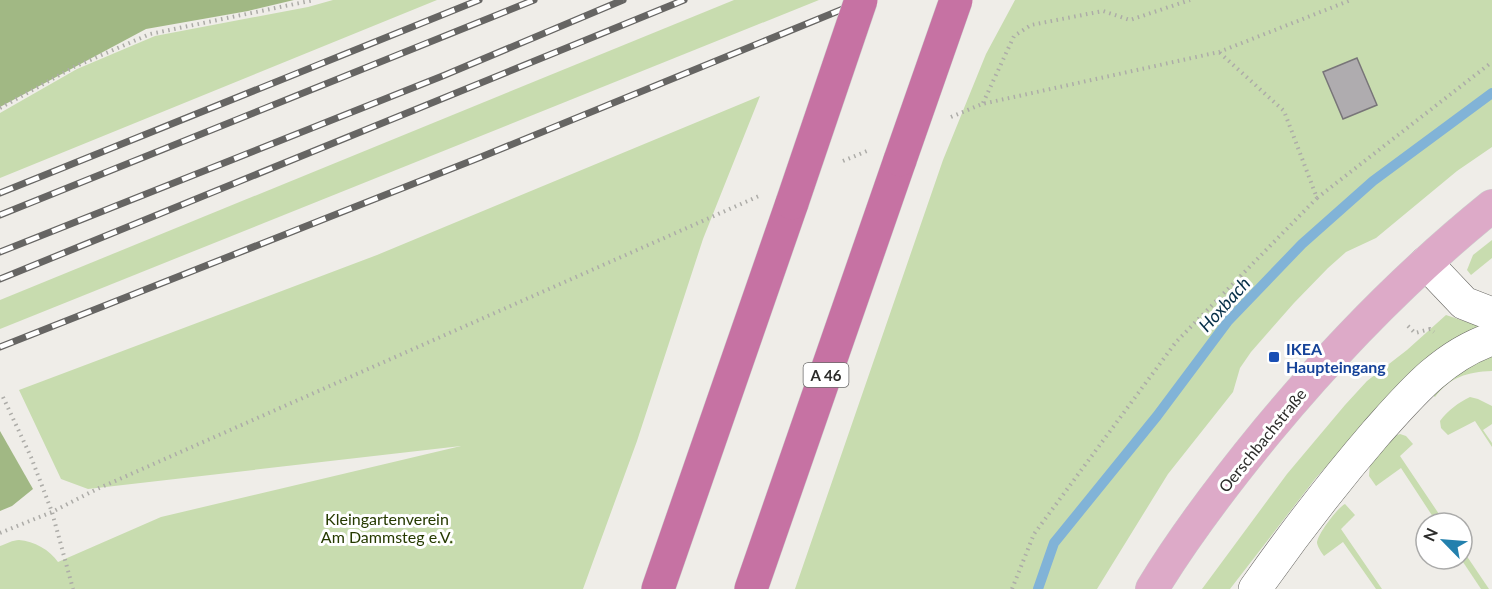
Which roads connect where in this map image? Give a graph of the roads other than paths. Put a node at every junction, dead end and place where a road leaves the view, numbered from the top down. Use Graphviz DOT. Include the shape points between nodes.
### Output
graph roads {
  1 [pos="861,0"];
  2 [pos="956,0"];
  3 [pos="1492,206"];
  4 [pos="1426,263"];
  5 [pos="1492,314"];
  6 [pos="1492,339"];
  7 [pos="658,589"];
  8 [pos="751,589"];
  9 [pos="1152,589"];
  10 [pos="1255,589"];
  1 -- 7 [label="highway, bridge" via="779,198"];
  2 -- 8 [label="highway, A 46, bridge" via="887,154"];
  3 -- 4 [label="main road, Oerschbachstraße"];
  4 -- 5 [label="lane" via="1464,303"];
  4 -- 9 [label="main road, Oerschbachstraße" via="1302,389 1235,471"];
  6 -- 10 [label="lane" via="1424,379 1343,471"];
}
